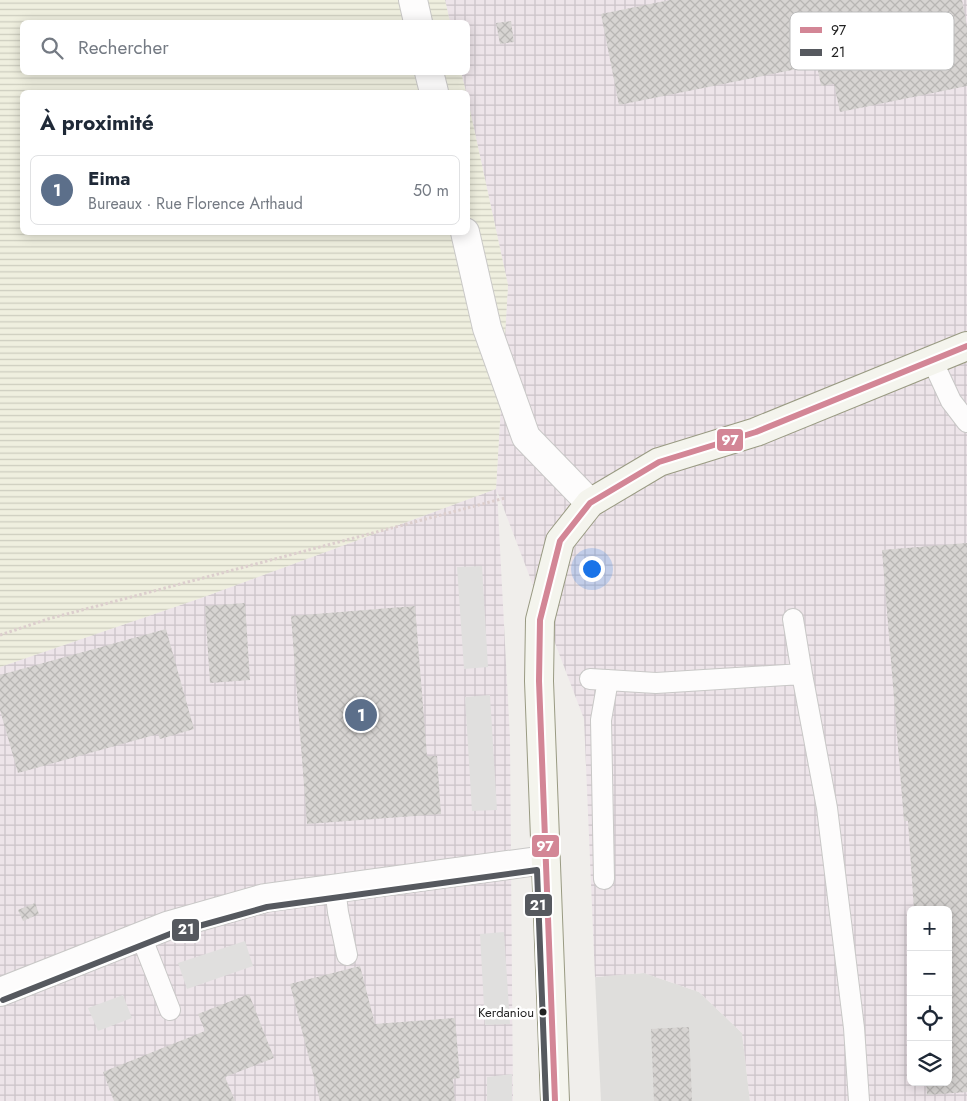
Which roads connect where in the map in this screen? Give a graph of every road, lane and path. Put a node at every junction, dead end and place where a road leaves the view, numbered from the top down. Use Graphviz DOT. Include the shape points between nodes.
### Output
graph roads {
  1 [pos="413,0"];
  2 [pos="418,20"];
  3 [pos="430,75"];
  4 [pos="434,90"];
  5 [pos="466,235"];
  6 [pos="967,346"];
  7 [pos="932,360"];
  8 [pos="967,422"];
  9 [pos="505,498"];
  10 [pos="590,503"];
  11 [pos="793,619"];
  12 [pos="0,635"];
  13 [pos="802,674"];
  14 [pos="545,860"];
  15 [pos="604,879"];
  16 [pos="335,888"];
  17 [pos="140,936"];
  18 [pos="347,955"];
  19 [pos="0,992"];
  20 [pos="170,1010"];
  21 [pos="555,1101"];
  22 [pos="859,1101"];
  1 -- 2 [label="street"];
  3 -- 4 [label="street"];
  5 -- 10 [label="street" via="487,328 526,437"];
  6 -- 7 [label="street"];
  7 -- 8 [label="lane" via="951,401"];
  7 -- 10 [label="street" via="756,432 659,462"];
  9 -- 12 [label="path" via="48,619"];
  10 -- 14 [label="street" via="560,541 540,620 538,681"];
  11 -- 13 [label="lane"];
  13 -- 15 [label="lane" via="656,683 599,679"];
  13 -- 22 [label="lane" via="827,808 854,1028"];
  14 -- 16 [label="street"];
  14 -- 21 [label="street"];
  16 -- 17 [label="street" via="265,898"];
  16 -- 18 [label="lane"];
  17 -- 19 [label="street"];
  17 -- 20 [label="lane"];
}
